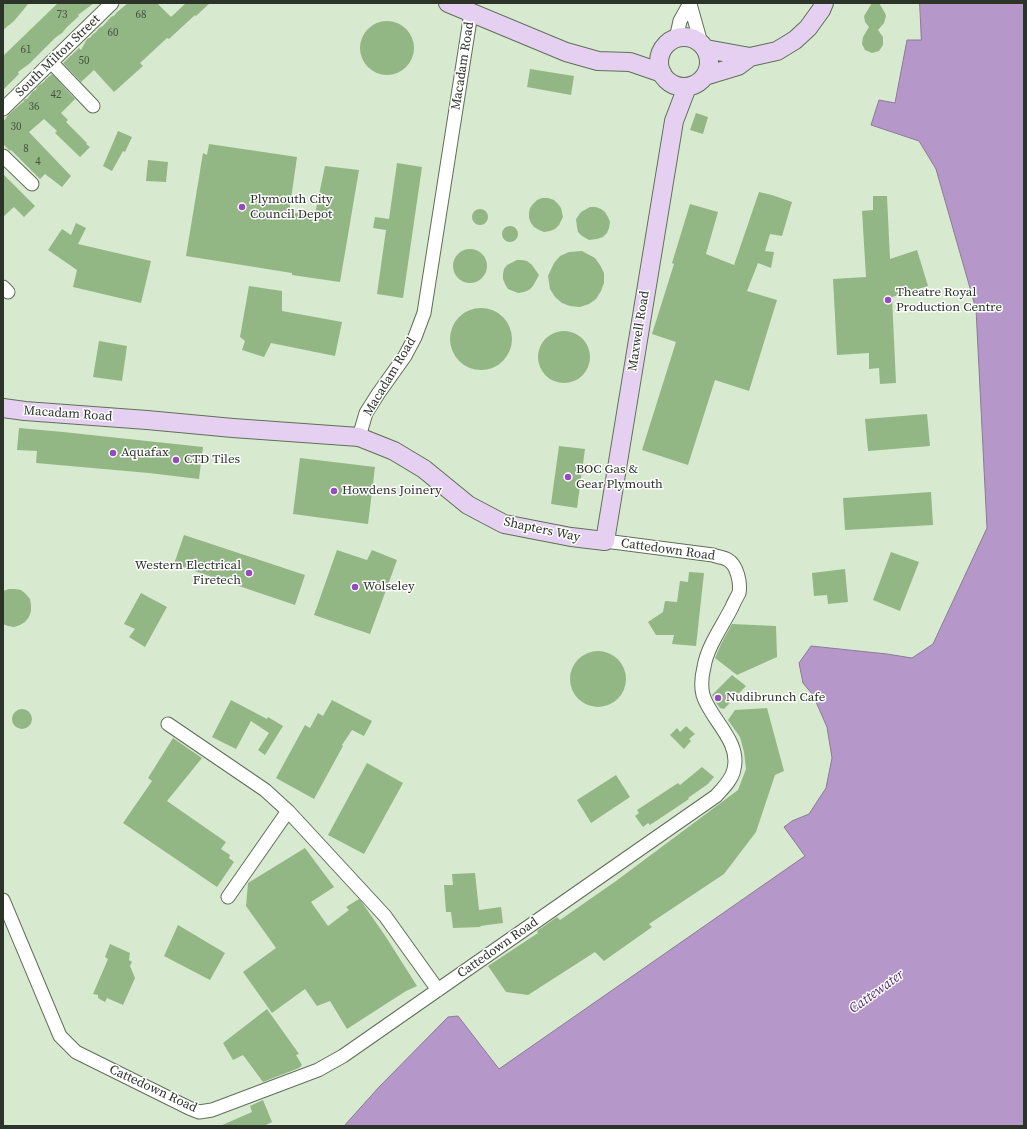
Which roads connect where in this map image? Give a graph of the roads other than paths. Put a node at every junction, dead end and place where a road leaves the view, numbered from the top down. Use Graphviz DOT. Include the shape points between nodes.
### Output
graph roads {
  1 [pos="112,3"];
  2 [pos="448,3"];
  3 [pos="690,3"];
  4 [pos="824,3"];
  5 [pos="471,13"];
  6 [pos="669,44"];
  7 [pos="703,46"];
  8 [pos="750,58"];
  9 [pos="50,62"];
  10 [pos="630,62"];
  11 [pos="705,76"];
  12 [pos="666,78"];
  13 [pos="687,86"];
  14 [pos="93,106"];
  15 [pos="3,109"];
  16 [pos="674,121"];
  17 [pos="3,156"];
  18 [pos="32,184"];
  19 [pos="3,408"];
  20 [pos="359,437"];
  21 [pos="605,541"];
  22 [pos="168,724"];
  23 [pos="288,811"];
  24 [pos="228,897"];
  25 [pos="3,900"];
  26 [pos="438,990"];
  1 -- 9 [label="street, South Milton Street"];
  2 -- 5 [label="street"];
  3 -- 6 [label="street"];
  3 -- 7 [label="street"];
  4 -- 8 [label="street" via="808,28 795,40 777,51"];
  5 -- 10 [label="street" via="566,52 598,61"];
  5 -- 20 [label="street, Macadam Road" via="424,313 405,356 366,412"];
  6 -- 7 [label="street" via="682,37 689,37"];
  6 -- 10 [label="street"];
  6 -- 12 [label="street" via="660,57 660,66"];
  7 -- 8 [label="street"];
  7 -- 11 [label="street" via="709,56"];
  8 -- 11 [label="street" via="738,66"];
  9 -- 14 [label="street"];
  9 -- 15 [label="street, South Milton Street"];
  10 -- 12 [label="street"];
  11 -- 13 [label="street" via="694,85"];
  12 -- 13 [label="street" via="678,86"];
  12 -- 16 [label="street, Maxwell Road"];
  13 -- 16 [label="street, Maxwell Road"];
  16 -- 21 [label="street, Maxwell Road"];
  17 -- 18 [label="street"];
  19 -- 20 [label="street, Macadam Road"];
  20 -- 21 [label="street, Shapters Way" via="394,451 424,469 468,505 504,524"];
  21 -- 26 [label="street, Cattedown Road" via="713,556 728,560 734,568 739,579 739,593 710,650 702,677 706,704 736,756 734,769 728,783 716,796"];
  22 -- 23 [label="street" via="265,790"];
  23 -- 24 [label="street"];
  23 -- 26 [label="street" via="385,916"];
  25 -- 26 [label="street, Cattedown Road" via="60,1036 76,1052 199,1112 212,1110 318,1070 343,1056"];
}
